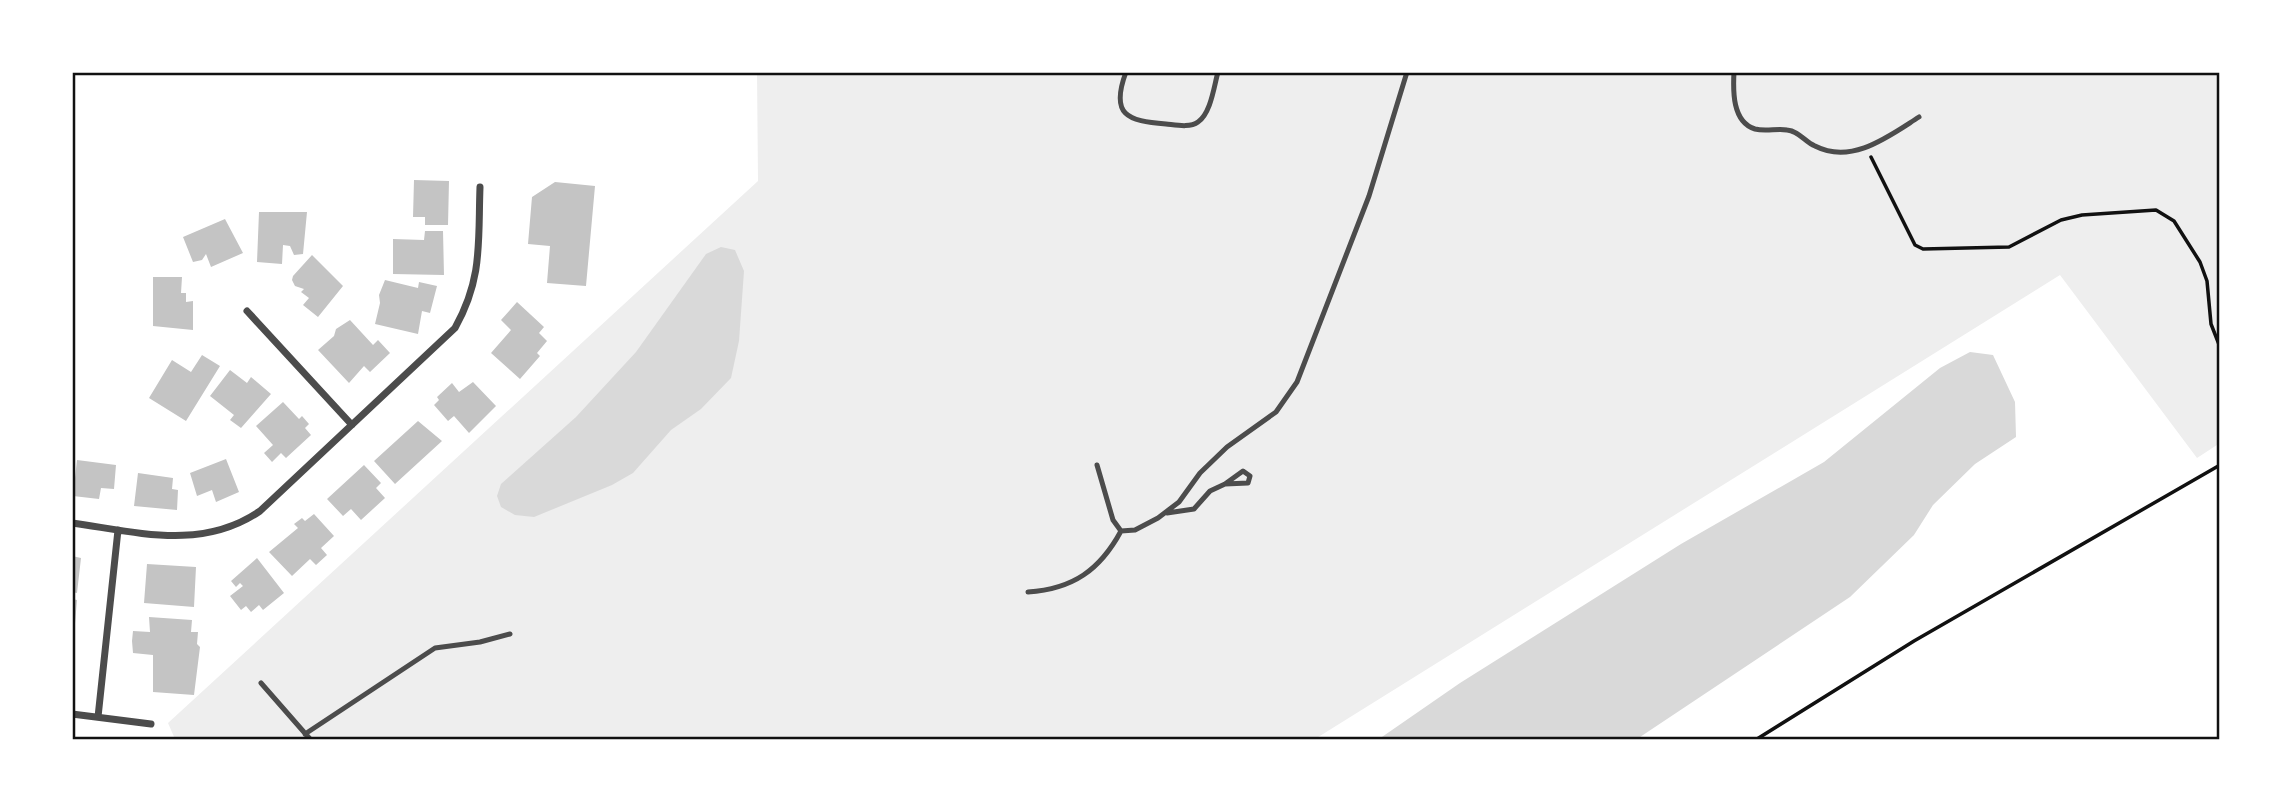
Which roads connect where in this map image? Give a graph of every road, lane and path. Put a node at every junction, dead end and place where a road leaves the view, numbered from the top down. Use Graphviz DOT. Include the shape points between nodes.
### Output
graph roads {
  1 [pos="1126,72"];
  2 [pos="1218,72"];
  3 [pos="1407,72"];
  4 [pos="1734,72"];
  5 [pos="1919,117"];
  6 [pos="1867,148"];
  7 [pos="480,187"];
  8 [pos="247,311"];
  9 [pos="2220,347"];
  10 [pos="352,425"];
  11 [pos="1097,465"];
  12 [pos="2220,465"];
  13 [pos="1225,484"];
  14 [pos="1164,514"];
  15 [pos="72,523"];
  16 [pos="118,530"];
  17 [pos="1121,531"];
  18 [pos="1028,592"];
  19 [pos="510,634"];
  20 [pos="261,683"];
  21 [pos="72,715"];
  22 [pos="98,717"];
  23 [pos="151,724"];
  24 [pos="305,734"];
  25 [pos="310,739"];
  26 [pos="1756,739"];
  1 -- 2 [label="lane" via="1119,95 1123,111 1134,121 1187,126 1198,123 1206,112"];
  3 -- 14 [label="lane" via="1369,196 1297,382 1276,412 1227,447"];
  4 -- 6 [label="lane" via="1736,107 1742,120 1753,128 1788,130 1829,152"];
  5 -- 6 [label="lane"];
  6 -- 9 [label="path" via="1915,245 1923,249 2009,247 2061,220 2156,210 2174,221 2200,262"];
  7 -- 10 [label="street" via="476,281 468,305 443,342"];
  8 -- 10 [label="street"];
  10 -- 16 [label="street" via="260,511 233,527 190,536"];
  11 -- 17 [label="lane" via="1109,509"];
  12 -- 26 [label="path" via="1914,641"];
  13 -- 14 [label="lane" via="1206,493 1195,509"];
  14 -- 17 [label="lane" via="1135,530"];
  15 -- 16 [label="street"];
  16 -- 22 [label="street"];
  17 -- 18 [label="lane" via="1098,568 1052,590"];
  19 -- 24 [label="lane" via="435,648"];
  20 -- 24 [label="lane"];
  21 -- 22 [label="street"];
  22 -- 23 [label="street"];
  24 -- 25 [label="lane"];
}
